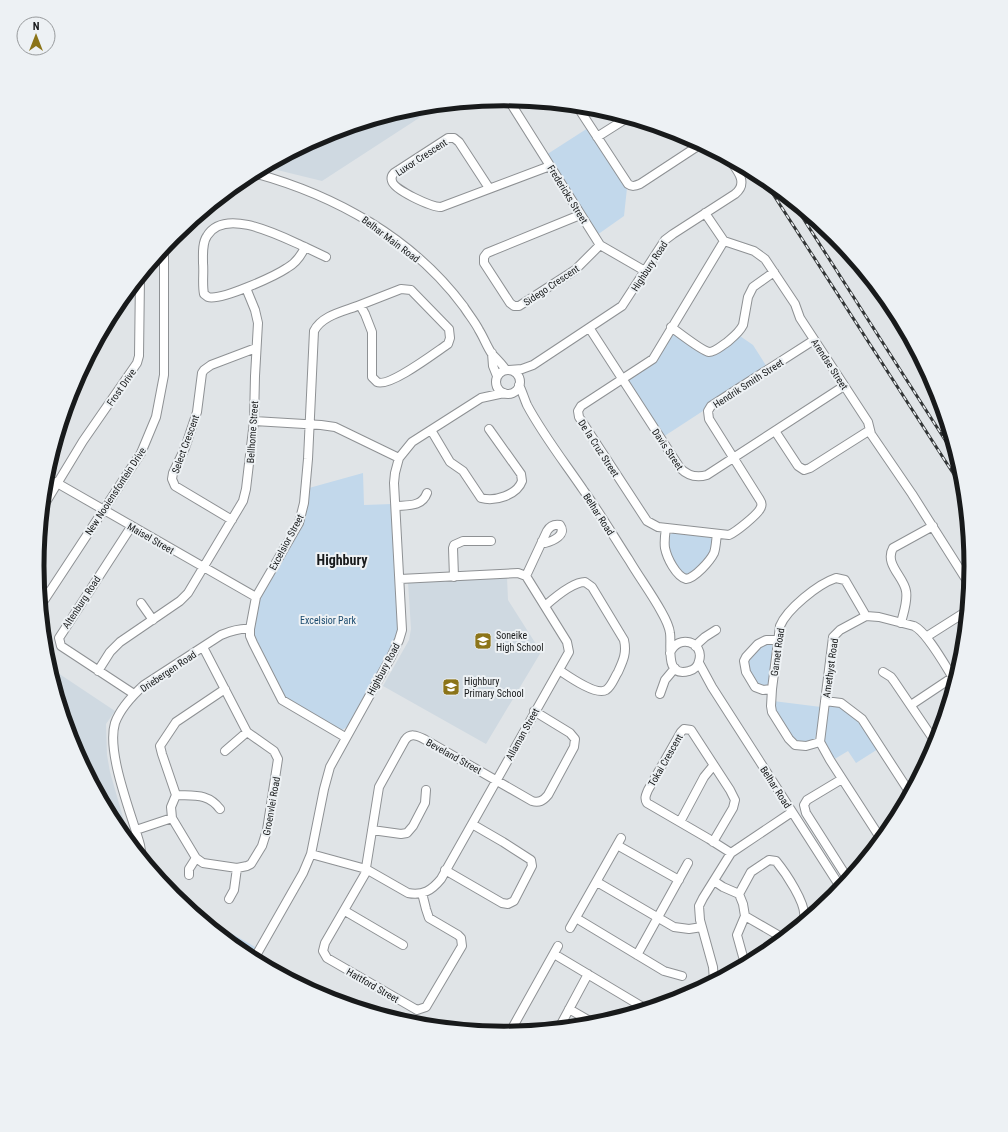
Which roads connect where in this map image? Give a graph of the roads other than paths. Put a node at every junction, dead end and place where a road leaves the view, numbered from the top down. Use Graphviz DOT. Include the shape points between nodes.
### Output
graph roads {
  1 [pos="513,106"];
  2 [pos="581,113"];
  3 [pos="621,122"];
  4 [pos="597,137"];
  5 [pos="695,148"];
  6 [pos="550,166"];
  7 [pos="736,169"];
  8 [pos="262,176"];
  9 [pos="489,188"];
  10 [pos="705,213"];
  11 [pos="580,215"];
  12 [pos="724,241"];
  13 [pos="600,245"];
  14 [pos="305,247"];
  15 [pos="164,257"];
  16 [pos="326,257"];
  17 [pos="645,271"];
  18 [pos="774,272"];
  19 [pos="140,285"];
  20 [pos="246,288"];
  21 [pos="360,305"];
  22 [pos="671,328"];
  23 [pos="590,329"];
  24 [pos="814,340"];
  25 [pos="256,348"];
  26 [pos="492,353"];
  27 [pos="533,365"];
  28 [pos="508,370"];
  29 [pos="496,379"];
  30 [pos="622,379"];
  31 [pos="519,384"];
  32 [pos="844,386"];
  33 [pos="507,394"];
  34 [pos="483,397"];
  35 [pos="527,403"];
  36 [pos="254,421"];
  37 [pos="310,424"];
  38 [pos="489,429"];
  39 [pos="431,430"];
  40 [pos="870,430"];
  41 [pos="775,431"];
  42 [pos="399,458"];
  43 [pos="734,458"];
  44 [pos="52,481"];
  45 [pos="57,483"];
  46 [pos="427,493"];
  47 [pos="50,495"];
  48 [pos="396,506"];
  49 [pos="103,511"];
  50 [pos="232,520"];
  51 [pos="131,526"];
  52 [pos="933,526"];
  53 [pos="666,528"];
  54 [pos="717,534"];
  55 [pos="491,541"];
  56 [pos="542,541"];
  57 [pos="203,568"];
  58 [pos="964,575"];
  59 [pos="526,576"];
  60 [pos="454,577"];
  61 [pos="400,579"];
  62 [pos="256,597"];
  63 [pos="45,599"];
  64 [pos="141,603"];
  65 [pos="545,606"];
  66 [pos="961,614"];
  67 [pos="866,616"];
  68 [pos="152,620"];
  69 [pos="901,623"];
  70 [pos="669,628"];
  71 [pos="250,629"];
  72 [pos="716,630"];
  73 [pos="926,637"];
  74 [pos="778,640"];
  75 [pos="684,642"];
  76 [pos="695,646"];
  77 [pos="203,647"];
  78 [pos="670,653"];
  79 [pos="699,663"];
  80 [pos="675,668"];
  81 [pos="559,670"];
  82 [pos="98,671"];
  83 [pos="691,671"];
  84 [pos="883,672"];
  85 [pos="951,672"];
  86 [pos="949,682"];
  87 [pos="712,687"];
  88 [pos="225,689"];
  89 [pos="772,689"];
  90 [pos="134,694"];
  91 [pos="660,694"];
  92 [pos="825,701"];
  93 [pos="911,705"];
  94 [pos="534,712"];
  95 [pos="246,732"];
  96 [pos="931,736"];
  97 [pos="345,737"];
  98 [pos="820,742"];
  99 [pos="225,751"];
  100 [pos="714,766"];
  101 [pos="497,779"];
  102 [pos="842,779"];
  103 [pos="907,788"];
  104 [pos="426,790"];
  105 [pos="176,795"];
  106 [pos="220,808"];
  107 [pos="792,812"];
  108 [pos="172,818"];
  109 [pos="680,822"];
  110 [pos="472,824"];
  111 [pos="136,830"];
  112 [pos="372,830"];
  113 [pos="878,834"];
  114 [pos="713,842"];
  115 [pos="140,848"];
  116 [pos="731,853"];
  117 [pos="311,854"];
  118 [pos="196,858"];
  119 [pos="688,863"];
  120 [pos="237,868"];
  121 [pos="366,869"];
  122 [pos="445,870"];
  123 [pos="845,874"];
  124 [pos="189,875"];
  125 [pos="679,880"];
  126 [pos="714,881"];
  127 [pos="597,882"];
  128 [pos="837,882"];
  129 [pos="422,893"];
  130 [pos="738,894"];
  131 [pos="229,899"];
  132 [pos="345,911"];
  133 [pos="805,914"];
  134 [pos="745,916"];
  135 [pos="576,918"];
  136 [pos="658,918"];
  137 [pos="702,927"];
  138 [pos="570,928"];
  139 [pos="778,935"];
  140 [pos="404,944"];
  141 [pos="558,946"];
  142 [pos="257,954"];
  143 [pos="554,954"];
  144 [pos="637,955"];
  145 [pos="743,958"];
  146 [pos="588,974"];
  147 [pos="714,975"];
  148 [pos="682,976"];
  149 [pos="641,1005"];
  150 [pos="570,1009"];
  151 [pos="586,1018"];
  152 [pos="562,1022"];
  153 [pos="514,1026"];
  1 -- 6 [label="street, Fredericks Street"];
  2 -- 4 [label="street"];
  3 -- 4 [label="street"];
  4 -- 5 [label="street" via="628,184 632,186 640,184"];
  6 -- 9 [label="street, Luxor Crescent"];
  6 -- 11 [label="street, Fredericks Street"];
  7 -- 10 [label="street, Highbury Road" via="741,177 741,187 735,194"];
  8 -- 26 [label="street, Belhar Main Road" via="340,204 409,250 444,283 464,307"];
  9 -- 9 [label="street, Luxor Crescent" via="460,142 454,138 448,138 391,177 396,188 435,207 447,206"];
  10 -- 12 [label="street"];
  10 -- 17 [label="street, Highbury Road" via="665,240"];
  11 -- 13 [label="street, Fredericks Street"];
  11 -- 13 [label="street, Sidego Crescent" via="487,253 485,265 510,303 519,306 575,270"];
  12 -- 18 [label="street, Arendse Street" via="760,254"];
  12 -- 22 [label="street, De la Cruz Street"];
  13 -- 17 [label="street, Fredericks Street"];
  14 -- 16 [label="street"];
  14 -- 20 [label="street" via="300,256 286,269"];
  14 -- 20 [label="street" via="253,226 226,223 212,230 204,246 204,294 212,298"];
  15 -- 49 [label="street, New Nooiensfontein Drive" via="164,375 161,398 141,453"];
  17 -- 23 [label="street, Highbury Road" via="622,306"];
  18 -- 22 [label="street" via="753,286 741,329 718,348 710,352 703,350"];
  18 -- 24 [label="street, Arendse Street"];
  19 -- 45 [label="street, Frost Drive" via="137,363"];
  20 -- 25 [label="street, Bellhome Street" via="258,319"];
  21 -- 21 [label="street, Excelsior Street" via="401,289 411,290 448,329 449,342 393,380 376,382 371,372 372,332"];
  21 -- 37 [label="street, Excelsior Street" via="323,320 314,330"];
  22 -- 30 [label="street, De la Cruz Street" via="653,359"];
  23 -- 27 [label="street, Highbury Road"];
  23 -- 30 [label="street, Davis Street"];
  24 -- 32 [label="street, Arendse Street"];
  24 -- 43 [label="street, Hendrik Smith Street" via="710,408 708,417"];
  25 -- 36 [label="street, Bellhome Street"];
  25 -- 50 [label="street, Select Crescent" via="227,358 204,370 197,412 172,476 176,486"];
  26 -- 28 [label="street"];
  26 -- 29 [label="street"];
  27 -- 28 [label="street, Highbury Road"];
  27 -- 31 [label="street, Highbury Road"];
  28 -- 29 [label="street" via="499,373"];
  28 -- 31 [label="street" via="516,373"];
  29 -- 33 [label="street" via="498,390"];
  29 -- 34 [label="street, Highbury Road"];
  30 -- 43 [label="street, Davis Street" via="680,468 686,473 696,477 708,474"];
  30 -- 53 [label="street, De la Cruz Street" via="580,407 578,415 647,521"];
  31 -- 33 [label="street" via="514,392"];
  31 -- 35 [label="street, Belhar Road"];
  32 -- 40 [label="street, Arendse Street" via="868,422"];
  32 -- 41 [label="street, Davis Street"];
  33 -- 34 [label="street, Highbury Road"];
  33 -- 35 [label="street" via="517,396"];
  34 -- 39 [label="street, Highbury Road"];
  35 -- 70 [label="street, Belhar Road" via="646,586"];
  36 -- 37 [label="street"];
  36 -- 50 [label="street, Bellhome Street" via="246,489 243,501"];
  37 -- 42 [label="street" via="335,427"];
  37 -- 62 [label="street, Excelsior Street" via="302,514"];
  38 -- 39 [label="street" via="521,474 522,481 519,487 507,495 492,500 481,498 463,471 450,462"];
  39 -- 42 [label="street, Highbury Road" via="412,442"];
  40 -- 41 [label="street" via="804,470 798,466"];
  40 -- 52 [label="street, Arendse Street"];
  41 -- 43 [label="street, Davis Street"];
  42 -- 48 [label="street, Highbury Road" via="395,478"];
  43 -- 54 [label="street, De la Cruz Street" via="762,506 736,531 730,534"];
  44 -- 45 [label="street, Maisel Street"];
  45 -- 47 [label="street, Frost Drive"];
  45 -- 49 [label="street, Maisel Street"];
  46 -- 48 [label="street" via="418,504"];
  48 -- 61 [label="street, Highbury Road"];
  49 -- 51 [label="street, Maisel Street"];
  49 -- 63 [label="street, New Nooiensfontein Drive"];
  50 -- 57 [label="street, Bellhome Street"];
  51 -- 57 [label="street, Maisel Street"];
  51 -- 82 [label="street, Altenburg Road" via="59,635 61,646"];
  52 -- 58 [label="street, Arendse Street"];
  52 -- 69 [label="street" via="893,548 891,554 891,561 906,593"];
  53 -- 54 [label="street, De la Cruz Street"];
  53 -- 54 [label="street" via="667,554 678,575 686,579 693,576 711,557"];
  55 -- 60 [label="street" via="457,542 453,548"];
  56 -- 59 [label="street"];
  57 -- 62 [label="street, Maisel Street"];
  57 -- 68 [label="street, Bellhome Street" via="188,593"];
  59 -- 60 [label="street" via="518,573"];
  59 -- 65 [label="street, Allaman Street"];
  60 -- 61 [label="street"];
  61 -- 97 [label="street, Highbury Road" via="402,630 399,640"];
  62 -- 71 [label="street, Excelsior Street"];
  64 -- 68 [label="street"];
  65 -- 81 [label="street, Allaman Street" via="569,649"];
  65 -- 81 [label="street" via="579,582 585,582 592,587 626,646 624,659 606,690 595,691"];
  66 -- 73 [label="street"];
  67 -- 69 [label="street"];
  67 -- 74 [label="street, Garnet Road" via="845,580 836,578 809,593 784,617"];
  67 -- 92 [label="street, Amethyst Road" via="833,636"];
  68 -- 82 [label="street, Bellhome Street" via="120,642"];
  69 -- 73 [label="street" via="918,628"];
  70 -- 75 [label="street, Belhar Road"];
  70 -- 78 [label="street, Belhar Road"];
  71 -- 77 [label="street, Driebergen Road" via="238,629 221,635"];
  71 -- 97 [label="street, Excelsior Street" via="250,636 282,700"];
  72 -- 76 [label="street"];
  73 -- 85 [label="street"];
  74 -- 89 [label="street, Garnet Road"];
  74 -- 89 [label="street" via="766,640 758,644 744,661 746,672 755,686 763,690"];
  75 -- 76 [label="street" via="690,642"];
  75 -- 78 [label="street" via="674,646"];
  76 -- 79 [label="street" via="700,655"];
  77 -- 88 [label="street, Groenvlei Road"];
  77 -- 90 [label="street, Driebergen Road"];
  78 -- 80 [label="street" via="670,662"];
  79 -- 83 [label="street"];
  79 -- 87 [label="street, Belhar Road"];
  80 -- 83 [label="street" via="683,672"];
  80 -- 91 [label="street"];
  81 -- 94 [label="street, Allaman Street"];
  82 -- 90 [label="street, Altenburg Road"];
  83 -- 87 [label="street, Belhar Road"];
  84 -- 93 [label="street" via="892,677"];
  86 -- 93 [label="street"];
  87 -- 107 [label="street, Belhar Road"];
  88 -- 95 [label="street, Groenvlei Road"];
  88 -- 105 [label="street" via="176,722 160,746"];
  89 -- 98 [label="street, Garnet Road" via="772,712 792,743 800,746"];
  90 -- 111 [label="street, Driebergen Road" via="115,723 113,740 116,765"];
  92 -- 98 [label="street, Amethyst Road"];
  92 -- 103 [label="street" via="841,703 862,719"];
  93 -- 96 [label="street"];
  94 -- 101 [label="street, Allaman Street"];
  94 -- 101 [label="street" via="570,733 575,739 574,747 548,795 542,801 535,802"];
  95 -- 99 [label="street"];
  95 -- 120 [label="street, Groenvlei Road" via="274,751 278,759 262,846 251,864"];
  97 -- 117 [label="street, Highbury Road" via="327,775"];
  98 -- 102 [label="street"];
  100 -- 109 [label="street" via="704,777"];
  100 -- 109 [label="street, Tokai Crescent" via="691,730 682,730 645,797 646,803"];
  100 -- 114 [label="street, Tokai Crescent" via="735,802"];
  101 -- 110 [label="street, Allaman Street"];
  101 -- 112 [label="street, Beveland Street" via="424,738 410,735 379,787"];
  102 -- 113 [label="street"];
  102 -- 123 [label="street" via="810,798 804,808"];
  104 -- 112 [label="street" via="425,803 410,831 400,834"];
  105 -- 106 [label="street" via="208,798"];
  105 -- 108 [label="street" via="171,807"];
  107 -- 116 [label="street"];
  107 -- 128 [label="street, Belhar Road"];
  108 -- 111 [label="street"];
  108 -- 118 [label="street"];
  109 -- 114 [label="street, Tokai Crescent"];
  110 -- 122 [label="street, Allaman Street"];
  110 -- 122 [label="street" via="531,860 532,866 514,901 502,903"];
  111 -- 115 [label="street, Driebergen Road"];
  112 -- 121 [label="street, Beveland Street"];
  114 -- 116 [label="street, Tokai Crescent"];
  116 -- 126 [label="street"];
  117 -- 121 [label="street"];
  117 -- 142 [label="street, Highbury Road" via="302,875"];
  118 -- 120 [label="street" via="203,863"];
  118 -- 124 [label="street" via="189,869"];
  119 -- 125 [label="street"];
  120 -- 131 [label="street" via="234,890"];
  121 -- 129 [label="street" via="408,893"];
  121 -- 132 [label="street, Hattford Street"];
  122 -- 129 [label="street, Allaman Street" via="435,886"];
  125 -- 127 [label="street" via="619,842"];
  125 -- 136 [label="street"];
  126 -- 130 [label="street"];
  126 -- 137 [label="street" via="700,906"];
  127 -- 135 [label="street"];
  127 -- 136 [label="street"];
  129 -- 132 [label="street, Hattford Street" via="429,918 458,935 462,946 430,1002 422,1009 413,1008 327,958 323,951 324,947"];
  130 -- 133 [label="street" via="751,872 769,860 776,861 802,903"];
  130 -- 134 [label="street"];
  132 -- 140 [label="street"];
  134 -- 139 [label="street"];
  134 -- 145 [label="street" via="737,935"];
  135 -- 138 [label="street"];
  135 -- 144 [label="street"];
  136 -- 137 [label="street" via="680,929"];
  136 -- 144 [label="street"];
  137 -- 147 [label="street"];
  141 -- 143 [label="street"];
  143 -- 146 [label="street"];
  143 -- 153 [label="street"];
  144 -- 148 [label="street" via="664,971"];
  146 -- 149 [label="street"];
  146 -- 150 [label="street"];
  150 -- 151 [label="street"];
  150 -- 152 [label="street"];
}
